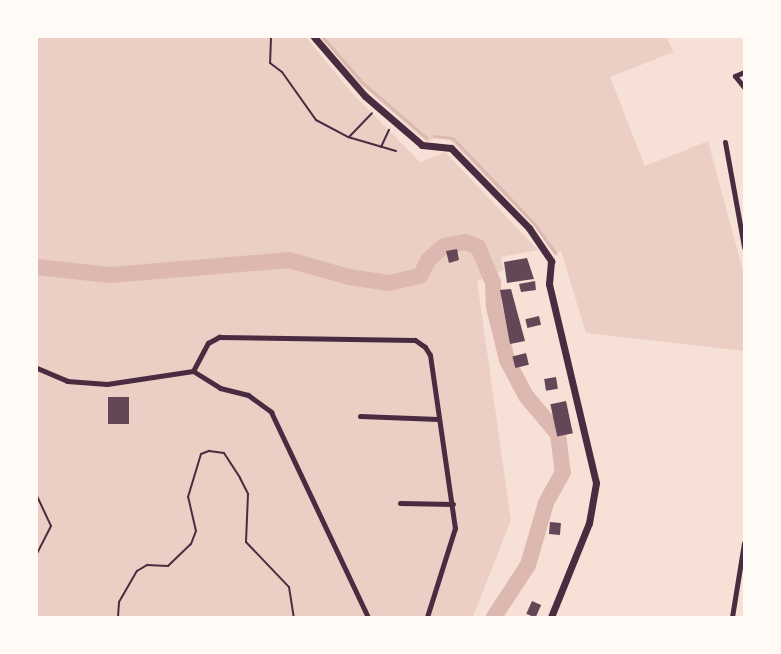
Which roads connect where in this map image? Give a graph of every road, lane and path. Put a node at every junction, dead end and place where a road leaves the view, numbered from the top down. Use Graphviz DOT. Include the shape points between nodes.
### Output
graph roads {
  1 [pos="271,37"];
  2 [pos="314,37"];
  3 [pos="744,72"];
  4 [pos="744,87"];
  5 [pos="378,107"];
  6 [pos="394,121"];
  7 [pos="348,137"];
  8 [pos="725,142"];
  9 [pos="380,148"];
  10 [pos="396,151"];
  11 [pos="744,247"];
  12 [pos="37,368"];
  13 [pos="193,371"];
  14 [pos="360,416"];
  15 [pos="438,419"];
  16 [pos="37,496"];
  17 [pos="400,503"];
  18 [pos="453,503"];
  19 [pos="744,543"];
  20 [pos="37,554"];
  21 [pos="118,617"];
  22 [pos="293,617"];
  23 [pos="368,617"];
  24 [pos="427,617"];
  25 [pos="551,617"];
  26 [pos="732,617"];
  1 -- 7 [label="path" via="270,63 282,72 316,121"];
  2 -- 5 [label="street"];
  3 -- 4 [label="street" via="735,76"];
  5 -- 6 [label="street"];
  5 -- 7 [label="path"];
  6 -- 9 [label="path"];
  6 -- 25 [label="street" via="422,145 451,148 529,228 551,261 549,284 596,483 589,523"];
  7 -- 9 [label="path"];
  8 -- 11 [label="street"];
  9 -- 10 [label="path"];
  12 -- 13 [label="street" via="67,381 107,384"];
  13 -- 15 [label="street" via="208,343 219,337 415,340 430,355"];
  13 -- 23 [label="street" via="220,388 248,395 271,412"];
  14 -- 15 [label="street"];
  15 -- 18 [label="street"];
  16 -- 20 [label="path" via="51,526"];
  17 -- 18 [label="street"];
  18 -- 24 [label="street" via="450,554"];
  19 -- 26 [label="street"];
  21 -- 22 [label="path" via="119,602 137,571 147,565 168,566 191,544 196,531 188,496 201,454 209,451 223,453 240,478 248,494 246,542 289,587"];
}
